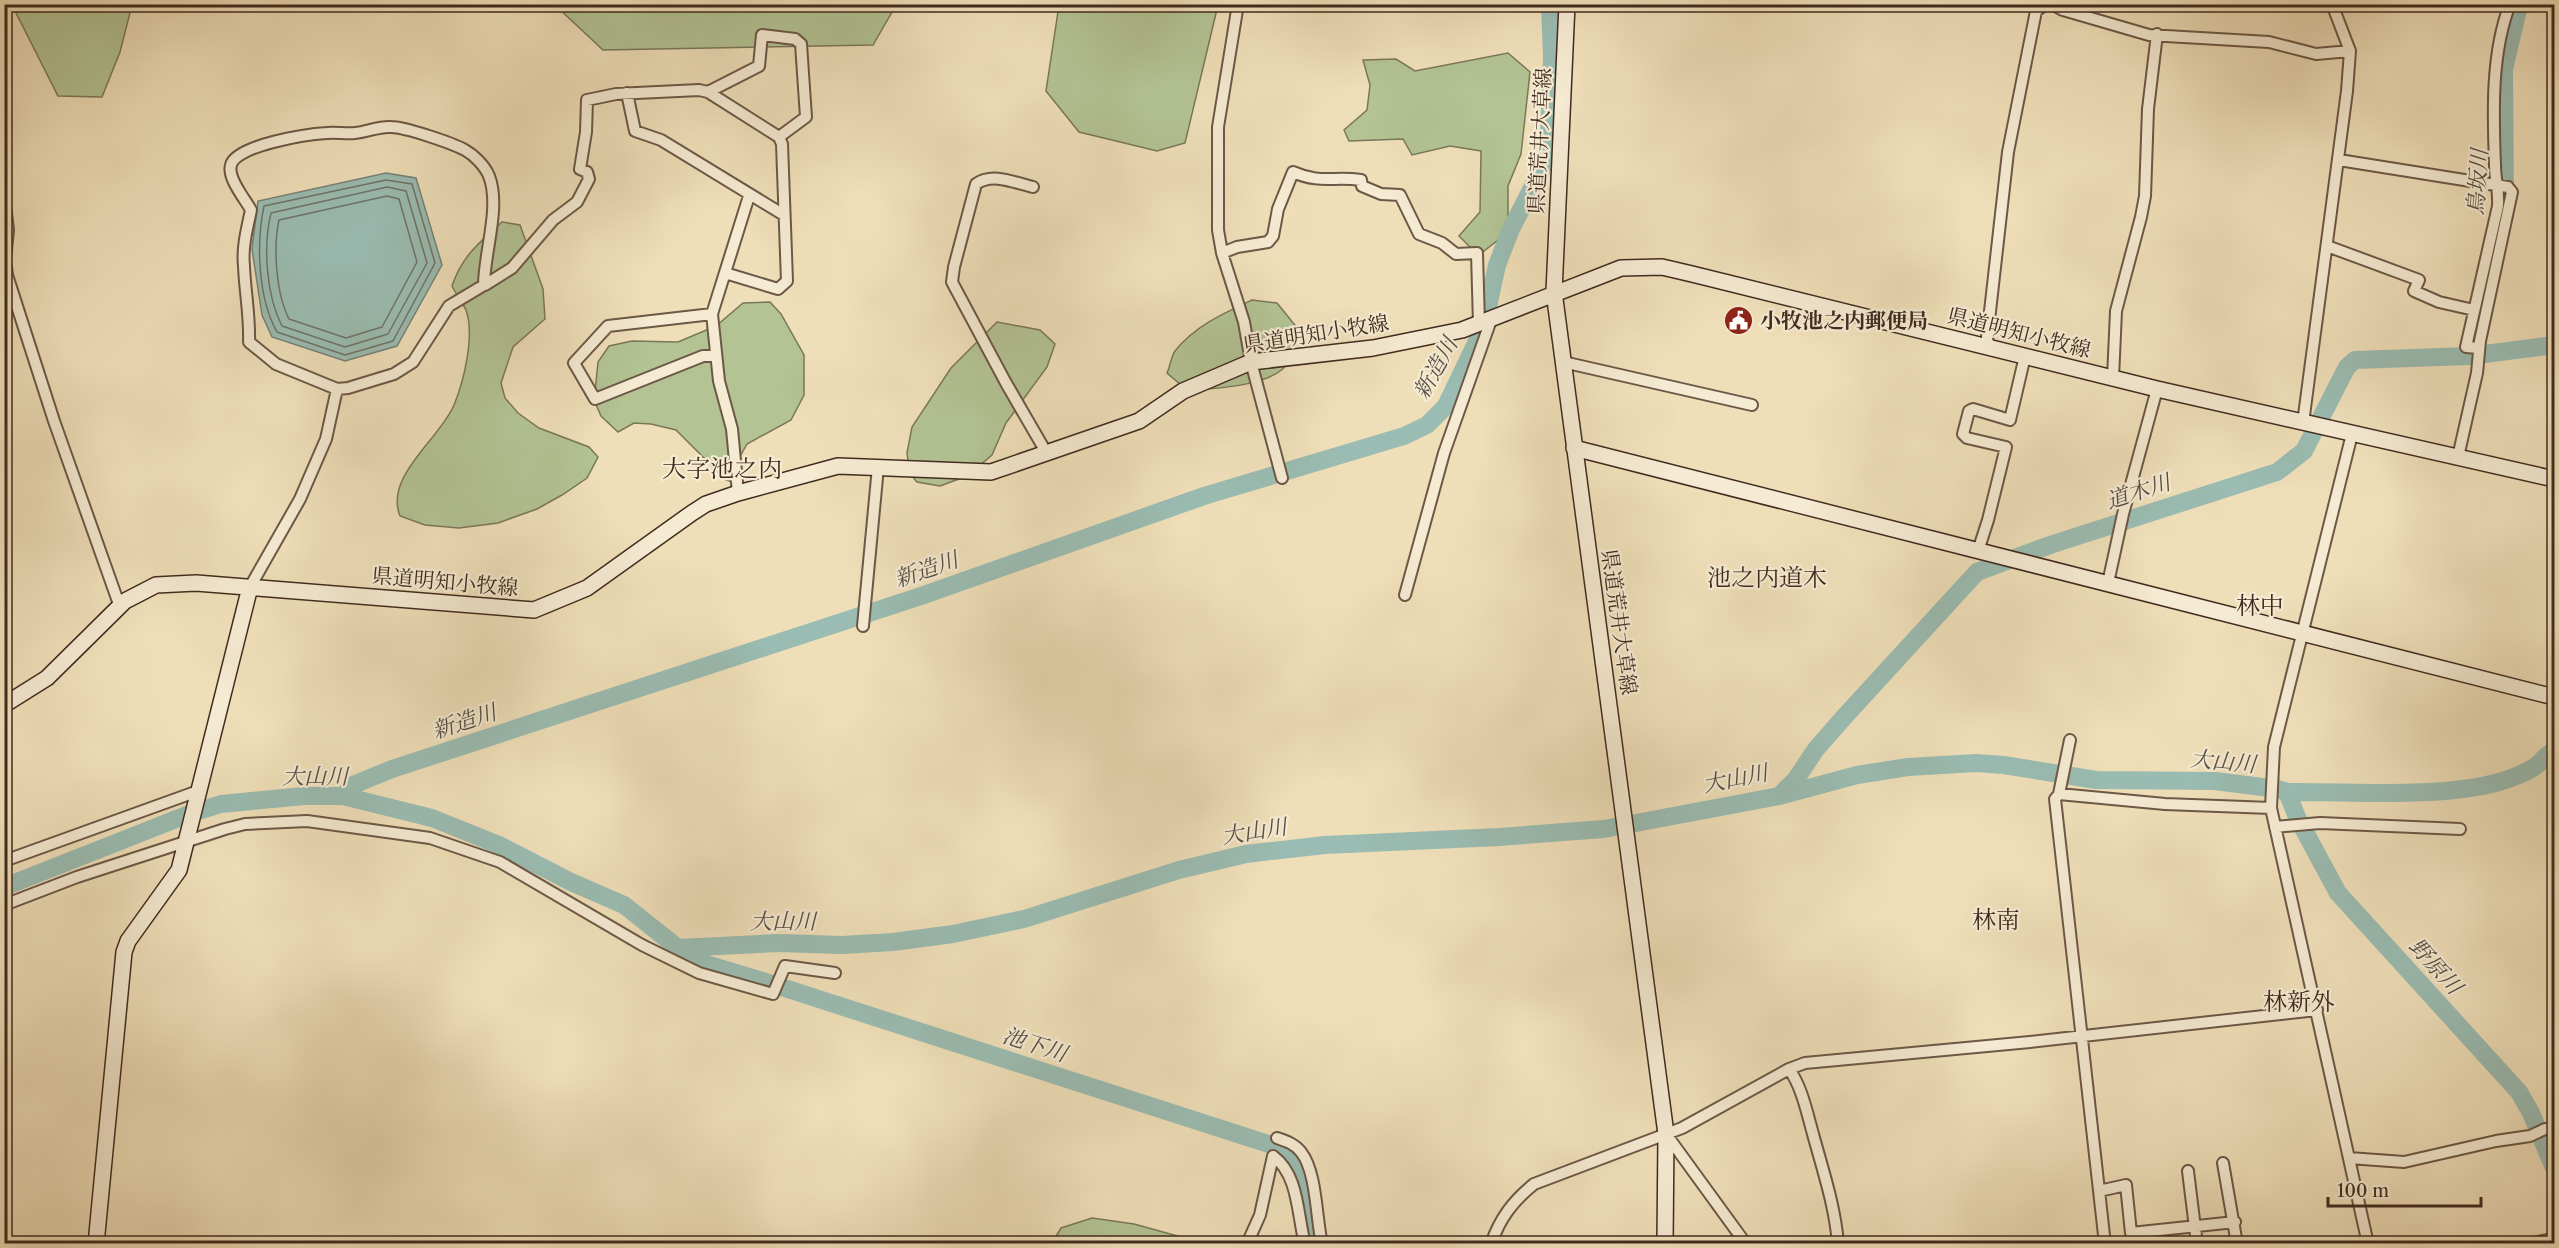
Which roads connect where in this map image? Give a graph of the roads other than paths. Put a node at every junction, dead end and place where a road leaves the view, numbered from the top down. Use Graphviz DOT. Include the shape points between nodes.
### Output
graph roads {
  1 [pos="1238,4"];
  2 [pos="1568,4"];
  3 [pos="2046,4"];
  4 [pos="2052,4"];
  5 [pos="2332,4"];
  6 [pos="2510,4"];
  7 [pos="2157,34"];
  8 [pos="2350,51"];
  9 [pos="708,92"];
  10 [pos="627,93"];
  11 [pos="778,137"];
  12 [pos="2339,160"];
  13 [pos="2503,186"];
  14 [pos="1033,187"];
  15 [pos="4,196"];
  16 [pos="749,196"];
  17 [pos="784,215"];
  18 [pos="2327,246"];
  19 [pos="1222,253"];
  20 [pos="725,273"];
  21 [pos="484,285"];
  22 [pos="1554,292"];
  23 [pos="2474,309"];
  24 [pos="712,314"];
  25 [pos="1485,322"];
  26 [pos="1989,347"];
  27 [pos="2476,350"];
  28 [pos="716,356"];
  29 [pos="2025,356"];
  30 [pos="1251,362"];
  31 [pos="1563,362"];
  32 [pos="2113,378"];
  33 [pos="337,389"];
  34 [pos="2157,389"];
  35 [pos="1752,405"];
  36 [pos="2313,425"];
  37 [pos="2352,434"];
  38 [pos="1574,448"];
  39 [pos="1046,452"];
  40 [pos="2457,457"];
  41 [pos="878,467"];
  42 [pos="1282,478"];
  43 [pos="2554,479"];
  44 [pos="738,493"];
  45 [pos="1984,553"];
  46 [pos="2108,583"];
  47 [pos="250,587"];
  48 [pos="1405,595"];
  49 [pos="120,607"];
  50 [pos="863,626"];
  51 [pos="2303,633"];
  52 [pos="2554,697"];
  53 [pos="4,705"];
  54 [pos="2070,740"];
  55 [pos="198,791"];
  56 [pos="2059,791"];
  57 [pos="2271,808"];
  58 [pos="2275,827"];
  59 [pos="2460,829"];
  60 [pos="187,841"];
  61 [pos="4,861"];
  62 [pos="4,904"];
  63 [pos="835,972"];
  64 [pos="2317,1010"];
  65 [pos="2081,1035"];
  66 [pos="1789,1069"];
  67 [pos="2545,1129"];
  68 [pos="1666,1134"];
  69 [pos="1277,1138"];
  70 [pos="2349,1158"];
  71 [pos="2223,1163"];
  72 [pos="2188,1171"];
  73 [pos="2099,1191"];
  74 [pos="2235,1222"];
  75 [pos="2196,1225"];
  76 [pos="96,1244"];
  77 [pos="1247,1244"];
  78 [pos="1305,1244"];
  79 [pos="1322,1244"];
  80 [pos="1491,1244"];
  81 [pos="1665,1244"];
  82 [pos="1746,1244"];
  83 [pos="1838,1244"];
  84 [pos="2105,1244"];
  85 [pos="2197,1244"];
  86 [pos="2237,1244"];
  87 [pos="2368,1244"];
  88 [pos="2528,1244"];
  89 [pos="2552,1244"];
  1 -- 19 [label="street" via="1218,127 1218,230"];
  2 -- 22 [label="main road, 県道荒井大草線"];
  3 -- 26 [label="street" via="2036,11 2014,114"];
  4 -- 7 [label="street" via="2114,26"];
  5 -- 8 [label="street"];
  6 -- 13 [label="street" via="2494,75 2495,169"];
  7 -- 8 [label="street" via="2269,42 2316,54"];
  7 -- 32 [label="street" via="2148,109 2145,196 2116,311"];
  8 -- 12 [label="street"];
  9 -- 10 [label="street"];
  9 -- 11 [label="street"];
  9 -- 11 [label="street" via="759,66 762,35 795,39 801,44 806,117"];
  10 -- 16 [label="street" via="635,131 660,140"];
  10 -- 21 [label="street" via="587,100 580,169 587,172 589,179 577,202 553,220 512,268"];
  11 -- 17 [label="street" via="782,144"];
  12 -- 13 [label="street"];
  12 -- 18 [label="street"];
  13 -- 23 [label="street"];
  13 -- 27 [label="street" via="2512,192"];
  14 -- 39 [label="street" via="992,177 976,183 952,282"];
  15 -- 49 [label="street" via="7,275"];
  16 -- 17 [label="street"];
  16 -- 20 [label="street"];
  17 -- 20 [label="street" via="787,282 778,289"];
  18 -- 23 [label="street" via="2419,280 2414,291 2439,302"];
  18 -- 36 [label="street"];
  19 -- 25 [label="street" via="1268,242 1293,172 1319,181 1361,180 1369,190 1400,195 1419,234 1442,243 1456,254 1478,253"];
  19 -- 30 [label="street" via="1244,322"];
  20 -- 24 [label="street"];
  21 -- 33 [label="street" via="449,306 413,362 394,374"];
  21 -- 33 [label="street" via="493,214 491,183 480,162 465,150 390,126 355,133 326,133 239,153 230,167 251,210 244,244 249,342 276,364"];
  22 -- 25 [label="main road, 県道明知小牧線"];
  22 -- 26 [label="main road, 県道明知小牧線" via="1621,268 1662,267"];
  22 -- 31 [label="main road, 県道荒井大草線"];
  23 -- 27 [label="street"];
  24 -- 28 [label="street"];
  24 -- 28 [label="street" via="608,326 574,363 595,399 703,356"];
  25 -- 30 [label="main road, 県道明知小牧線" via="1373,348"];
  25 -- 48 [label="street"];
  26 -- 29 [label="main road, 県道明知小牧線"];
  27 -- 40 [label="street" via="2478,373"];
  28 -- 44 [label="street" via="732,429"];
  29 -- 32 [label="main road, 県道明知小牧線"];
  29 -- 45 [label="street" via="2010,420 1973,409 1969,411 1964,434 1966,438 2006,447"];
  30 -- 39 [label="main road, 県道明知小牧線" via="1182,391 1139,420"];
  30 -- 42 [label="street"];
  31 -- 35 [label="street"];
  31 -- 38 [label="main road, 県道荒井大草線"];
  32 -- 34 [label="main road, 県道明知小牧線"];
  33 -- 47 [label="street" via="326,439 300,499"];
  34 -- 36 [label="main road, 県道明知小牧線"];
  34 -- 46 [label="street"];
  36 -- 37 [label="main road, 県道明知小牧線"];
  37 -- 40 [label="main road, 県道明知小牧線"];
  37 -- 51 [label="street"];
  38 -- 45 [label="main road"];
  38 -- 68 [label="main road, 県道荒井大草線"];
  39 -- 41 [label="main road, 県道明知小牧線" via="991,472"];
  40 -- 43 [label="main road, 県道明知小牧線"];
  41 -- 44 [label="main road, 県道明知小牧線" via="838,466"];
  41 -- 50 [label="street"];
  44 -- 47 [label="main road, 県道明知小牧線" via="706,504 587,588 534,610"];
  45 -- 46 [label="main road"];
  46 -- 51 [label="main road"];
  47 -- 49 [label="main road, 県道明知小牧線" via="156,585"];
  47 -- 55 [label="main road"];
  49 -- 53 [label="main road, 県道明知小牧線" via="46,678"];
  51 -- 52 [label="main road"];
  51 -- 57 [label="street" via="2274,747"];
  54 -- 56 [label="street"];
  55 -- 60 [label="main road"];
  55 -- 61 [label="street"];
  56 -- 57 [label="street" via="2126,801"];
  56 -- 65 [label="street" via="2055,799"];
  57 -- 58 [label="street"];
  58 -- 59 [label="street"];
  58 -- 64 [label="street"];
  60 -- 62 [label="street"];
  60 -- 63 [label="street" via="245,824 307,821 430,838 500,862 642,945 699,973 772,994 785,966"];
  60 -- 76 [label="main road" via="179,870 124,952"];
  64 -- 65 [label="street"];
  64 -- 70 [label="street"];
  65 -- 66 [label="street" via="1805,1063"];
  65 -- 73 [label="street"];
  66 -- 68 [label="street"];
  66 -- 83 [label="street" via="1805,1106 1835,1214"];
  67 -- 70 [label="street" via="2530,1136 2404,1162"];
  68 -- 80 [label="street" via="1534,1184 1515,1199 1499,1221"];
  68 -- 81 [label="main road, 県道荒井大草線"];
  68 -- 82 [label="street"];
  69 -- 79 [label="street" via="1294,1146 1304,1157"];
  70 -- 87 [label="street"];
  71 -- 74 [label="street"];
  72 -- 75 [label="street"];
  73 -- 75 [label="street" via="2126,1185 2131,1233"];
  73 -- 84 [label="street"];
  74 -- 75 [label="street"];
  74 -- 86 [label="street"];
  75 -- 85 [label="street"];
  77 -- 78 [label="street" via="1260,1215 1273,1156 1284,1164 1291,1177"];
  88 -- 89 [label="street" via="2547,1239"];
}
